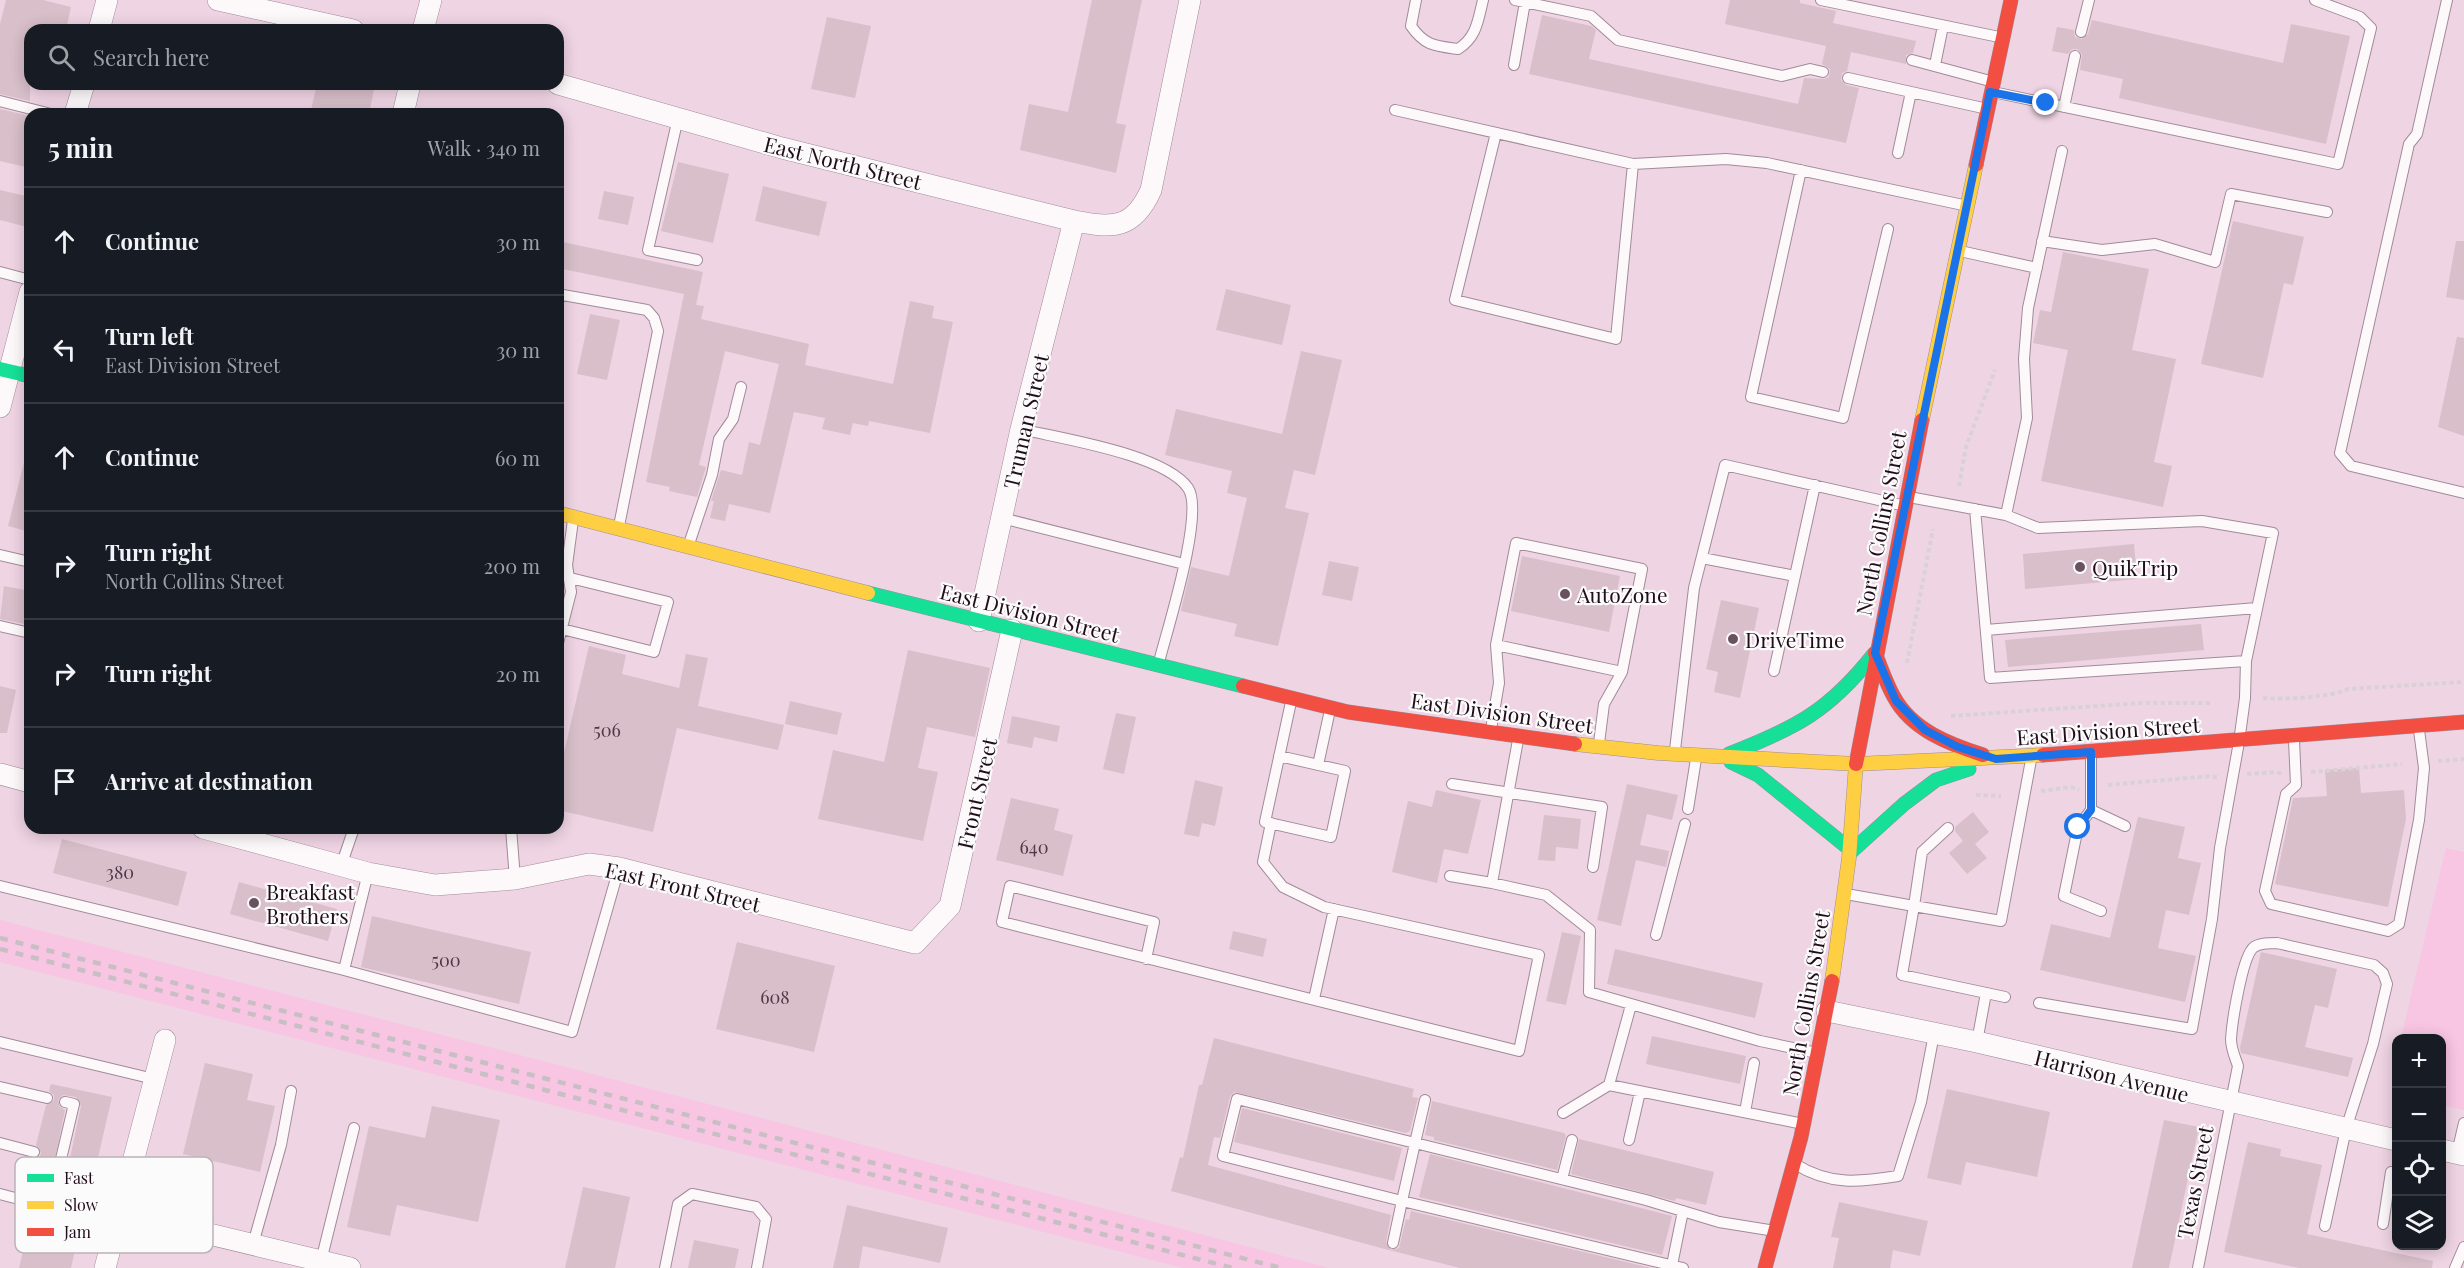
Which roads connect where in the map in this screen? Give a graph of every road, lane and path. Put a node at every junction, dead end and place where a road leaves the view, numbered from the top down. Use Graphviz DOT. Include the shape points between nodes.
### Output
graph roads {
  1 [pos="107,0"];
  2 [pos="218,0"];
  3 [pos="431,0"];
  4 [pos="1190,0"];
  5 [pos="1416,0"];
  6 [pos="1483,0"];
  7 [pos="1821,0"];
  8 [pos="2011,0"];
  9 [pos="2089,0"];
  10 [pos="2315,0"];
  11 [pos="2447,0"];
  12 [pos="1520,1"];
  13 [pos="101,24"];
  14 [pos="326,24"];
  15 [pos="425,24"];
  16 [pos="1943,26"];
  17 [pos="2081,32"];
  18 [pos="2002,38"];
  19 [pos="2075,56"];
  20 [pos="1912,60"];
  21 [pos="1514,65"];
  22 [pos="1935,65"];
  23 [pos="1823,72"];
  24 [pos="1848,78"];
  25 [pos="564,86"];
  26 [pos="1991,86"];
  27 [pos="82,90"];
  28 [pos="409,90"];
  29 [pos="1911,92"];
  30 [pos="0,101"];
  31 [pos="2064,107"];
  32 [pos="27,108"];
  33 [pos="77,108"];
  34 [pos="404,108"];
  35 [pos="1987,109"];
  36 [pos="1395,110"];
  37 [pos="678,118"];
  38 [pos="1496,134"];
  39 [pos="2061,152"];
  40 [pos="1898,153"];
  41 [pos="1633,164"];
  42 [pos="1801,170"];
  43 [pos="1966,206"];
  44 [pos="2327,212"];
  45 [pos="1074,221"];
  46 [pos="1888,229"];
  47 [pos="2042,241"];
  48 [pos="1957,250"];
  49 [pos="697,260"];
  50 [pos="2037,268"];
  51 [pos="0,272"];
  52 [pos="24,278"];
  53 [pos="564,295"];
  54 [pos="24,320"];
  55 [pos="1995,370"];
  56 [pos="13,372"];
  57 [pos="741,387"];
  58 [pos="0,407"];
  59 [pos="1021,429"];
  60 [pos="1815,485"];
  61 [pos="1959,486"];
  62 [pos="2464,492"];
  63 [pos="1905,501"];
  64 [pos="1975,509"];
  65 [pos="564,515"];
  66 [pos="2007,515"];
  67 [pos="574,518"];
  68 [pos="1002,518"];
  69 [pos="618,529"];
  70 [pos="688,547"];
  71 [pos="0,555"];
  72 [pos="1702,558"];
  73 [pos="24,561"];
  74 [pos="1184,564"];
  75 [pos="1795,576"];
  76 [pos="564,577"];
  77 [pos="569,578"];
  78 [pos="2257,608"];
  79 [pos="564,621"];
  80 [pos="979,621"];
  81 [pos="0,626"];
  82 [pos="564,630"];
  83 [pos="1012,630"];
  84 [pos="1986,630"];
  85 [pos="24,632"];
  86 [pos="1496,645"];
  87 [pos="1875,653"];
  88 [pos="2246,661"];
  89 [pos="1158,665"];
  90 [pos="1774,671"];
  91 [pos="1622,672"];
  92 [pos="2464,682"];
  93 [pos="1292,698"];
  94 [pos="2263,698"];
  95 [pos="1330,707"];
  96 [pos="2464,722"];
  97 [pos="2419,726"];
  98 [pos="1491,733"];
  99 [pos="1518,737"];
  100 [pos="2294,737"];
  101 [pos="2239,742"];
  102 [pos="1599,747"];
  103 [pos="2091,752"];
  104 [pos="1675,754"];
  105 [pos="1279,756"];
  106 [pos="1697,756"];
  107 [pos="2031,757"];
  108 [pos="1722,758"];
  109 [pos="1996,759"];
  110 [pos="2464,759"];
  111 [pos="2438,761"];
  112 [pos="1856,764"];
  113 [pos="2402,764"];
  114 [pos="1318,765"];
  115 [pos="2311,772"];
  116 [pos="0,774"];
  117 [pos="2282,774"];
  118 [pos="2244,777"];
  119 [pos="2220,778"];
  120 [pos="24,780"];
  121 [pos="1452,784"];
  122 [pos="2108,785"];
  123 [pos="2041,790"];
  124 [pos="2080,791"];
  125 [pos="1508,792"];
  126 [pos="1688,809"];
  127 [pos="2091,810"];
  128 [pos="1271,823"];
  129 [pos="1685,824"];
  130 [pos="2126,826"];
  131 [pos="1948,828"];
  132 [pos="237,834"];
  133 [pos="352,834"];
  134 [pos="511,834"];
  135 [pos="1852,851"];
  136 [pos="341,866"];
  137 [pos="1593,867"];
  138 [pos="620,868"];
  139 [pos="368,873"];
  140 [pos="1450,876"];
  141 [pos="515,879"];
  142 [pos="1492,883"];
  143 [pos="0,886"];
  144 [pos="1846,894"];
  145 [pos="1914,906"];
  146 [pos="1334,909"];
  147 [pos="2101,911"];
  148 [pos="1656,935"];
  149 [pos="915,943"];
  150 [pos="1146,959"];
  151 [pos="344,970"];
  152 [pos="1986,993"];
  153 [pos="2005,997"];
  154 [pos="1314,999"];
  155 [pos="2038,1003"];
  156 [pos="1631,1005"];
  157 [pos="1827,1011"];
  158 [pos="1934,1034"];
  159 [pos="165,1040"];
  160 [pos="0,1042"];
  161 [pos="1977,1042"];
  162 [pos="1820,1054"];
  163 [pos="1755,1063"];
  164 [pos="154,1079"];
  165 [pos="1609,1085"];
  166 [pos="0,1087"];
  167 [pos="291,1091"];
  168 [pos="1640,1092"];
  169 [pos="47,1098"];
  170 [pos="1425,1100"];
  171 [pos="70,1103"];
  172 [pos="2229,1103"];
  173 [pos="1745,1112"];
  174 [pos="1563,1113"];
  175 [pos="2464,1123"];
  176 [pos="1804,1124"];
  177 [pos="354,1128"];
  178 [pos="2346,1129"];
  179 [pos="2392,1139"];
  180 [pos="1572,1140"];
  181 [pos="1629,1140"];
  182 [pos="0,1143"];
  183 [pos="1415,1143"];
  184 [pos="34,1152"];
  185 [pos="2454,1153"];
  186 [pos="56,1157"];
  187 [pos="133,1157"];
  188 [pos="1794,1163"];
  189 [pos="2392,1172"];
  190 [pos="1562,1179"];
  191 [pos="0,1194"];
  192 [pos="15,1198"];
  193 [pos="1402,1201"];
  194 [pos="1683,1211"];
  195 [pos="2383,1224"];
  196 [pos="2325,1226"];
  197 [pos="1779,1231"];
  198 [pos="213,1237"];
  199 [pos="1393,1243"];
  200 [pos="253,1244"];
  201 [pos="2464,1246"];
  202 [pos="108,1253"];
  203 [pos="289,1261"];
  204 [pos="321,1261"];
  205 [pos="1678,1267"];
  206 [pos="105,1268"];
  207 [pos="350,1268"];
  208 [pos="664,1268"];
  209 [pos="757,1268"];
  210 [pos="1766,1268"];
  211 [pos="2198,1268"];
  212 [pos="2455,1268"];
  1 -- 13 [label="street"];
  2 -- 14 [label="street"];
  3 -- 15 [label="street"];
  4 -- 45 [label="street, East North Street" via="1151,190 1143,208 1130,220 1107,227"];
  5 -- 6 [label="lane" via="1411,26 1420,39 1458,49 1474,33"];
  7 -- 16 [label="lane"];
  8 -- 18 [label="main road, North Collins Street"];
  9 -- 17 [label="lane"];
  10 -- 31 [label="lane" via="2360,17 2371,28 2338,164"];
  11 -- 62 [label="lane" via="2417,134 2409,144 2340,453 2351,466"];
  12 -- 21 [label="lane"];
  12 -- 23 [label="lane" via="1591,16 1618,40 1782,76 1810,69"];
  16 -- 18 [label="lane"];
  16 -- 22 [label="lane"];
  18 -- 26 [label="main road, North Collins Street"];
  19 -- 31 [label="lane"];
  20 -- 22 [label="lane"];
  22 -- 26 [label="lane"];
  24 -- 29 [label="lane"];
  25 -- 37 [label="street, East North Street"];
  26 -- 31 [label="lane"];
  26 -- 35 [label="main road, North Collins Street"];
  27 -- 33 [label="street"];
  28 -- 34 [label="street"];
  29 -- 35 [label="lane"];
  29 -- 40 [label="lane"];
  30 -- 32 [label="lane"];
  35 -- 43 [label="main road, North Collins Street"];
  36 -- 38 [label="lane"];
  37 -- 45 [label="street, East North Street"];
  37 -- 49 [label="lane" via="648,249"];
  38 -- 41 [label="lane"];
  38 -- 41 [label="lane" via="1455,300 1616,339"];
  39 -- 47 [label="lane"];
  41 -- 42 [label="lane" via="1726,159"];
  42 -- 43 [label="lane"];
  42 -- 46 [label="lane" via="1751,397 1843,418"];
  43 -- 48 [label="main road, North Collins Street"];
  44 -- 47 [label="lane" via="2231,195 2215,262 2155,244 2102,250"];
  45 -- 59 [label="street, Truman Street"];
  47 -- 50 [label="lane"];
  48 -- 50 [label="lane"];
  48 -- 63 [label="main road, North Collins Street"];
  50 -- 66 [label="lane" via="2028,308 2024,359 2027,418"];
  51 -- 52 [label="lane"];
  53 -- 69 [label="lane" via="647,310 658,331"];
  54 -- 56 [label="street"];
  55 -- 61 [label="path" via="1966,447"];
  56 -- 58 [label="street"];
  57 -- 70 [label="lane" via="733,419 719,439 712,475"];
  59 -- 68 [label="street, Truman Street"];
  59 -- 74 [label="lane" via="1140,458 1173,474 1189,489 1193,508"];
  60 -- 63 [label="lane"];
  60 -- 72 [label="lane" via="1725,465"];
  60 -- 75 [label="lane"];
  63 -- 64 [label="lane"];
  63 -- 87 [label="main road, North Collins Street"];
  64 -- 66 [label="lane"];
  64 -- 84 [label="lane"];
  65 -- 67 [label="main road, East Division Street"];
  66 -- 78 [label="lane" via="2038,528 2202,521 2273,533"];
  67 -- 69 [label="main road, East Division Street"];
  67 -- 77 [label="lane" via="568,542"];
  68 -- 74 [label="lane"];
  68 -- 80 [label="street, Truman Street"];
  69 -- 70 [label="main road, East Division Street"];
  70 -- 80 [label="main road, East Division Street"];
  71 -- 73 [label="lane"];
  72 -- 75 [label="lane"];
  72 -- 104 [label="lane" via="1694,588"];
  74 -- 89 [label="lane"];
  75 -- 90 [label="lane"];
  76 -- 77 [label="lane"];
  77 -- 79 [label="lane" via="571,592"];
  77 -- 82 [label="lane" via="666,600 668,606 654,652"];
  78 -- 84 [label="lane"];
  78 -- 88 [label="lane"];
  80 -- 83 [label="main road, East Division Street"];
  81 -- 85 [label="lane"];
  83 -- 89 [label="main road, East Division Street"];
  83 -- 149 [label="street, Front Street" via="950,906"];
  84 -- 88 [label="lane" via="1990,678"];
  86 -- 91 [label="lane"];
  86 -- 91 [label="lane" via="1516,543 1642,569"];
  86 -- 98 [label="lane" via="1499,683"];
  87 -- 108 [label="main road" via="1825,708 1779,734"];
  87 -- 109 [label="main road" via="1896,701 1925,730 1958,747"];
  87 -- 112 [label="main road, North Collins Street"];
  88 -- 101 [label="lane"];
  89 -- 93 [label="main road, East Division Street"];
  91 -- 102 [label="lane" via="1604,704"];
  92 -- 94 [label="path" via="2348,689 2338,694 2296,696 2288,700"];
  93 -- 95 [label="main road, East Division Street"];
  93 -- 105 [label="lane"];
  95 -- 98 [label="main road, East Division Street"];
  95 -- 114 [label="lane"];
  96 -- 97 [label="main road, East Division Street"];
  97 -- 100 [label="main road, East Division Street"];
  97 -- 100 [label="lane" via="2424,768 2419,820 2399,924 2388,931 2271,904 2265,891 2286,794 2296,785"];
  98 -- 99 [label="main road, East Division Street"];
  99 -- 102 [label="main road, East Division Street"];
  99 -- 125 [label="lane"];
  100 -- 101 [label="main road, East Division Street"];
  101 -- 103 [label="main road, East Division Street"];
  101 -- 155 [label="lane" via="2192,1029"];
  102 -- 104 [label="main road, East Division Street"];
  103 -- 107 [label="main road, East Division Street"];
  103 -- 127 [label="lane"];
  104 -- 106 [label="main road, East Division Street"];
  105 -- 114 [label="lane"];
  105 -- 128 [label="lane" via="1265,822"];
  106 -- 108 [label="main road, East Division Street"];
  106 -- 126 [label="lane"];
  107 -- 109 [label="main road, East Division Street"];
  107 -- 145 [label="lane" via="2001,921"];
  108 -- 112 [label="main road, East Division Street"];
  108 -- 135 [label="main road" via="1758,775"];
  109 -- 112 [label="main road, East Division Street"];
  109 -- 135 [label="main road" via="1936,780"];
  110 -- 111 [label="path"];
  112 -- 135 [label="main road, North Collins Street"];
  113 -- 115 [label="path"];
  114 -- 128 [label="lane" via="1345,771 1331,837"];
  116 -- 120 [label="street"];
  117 -- 118 [label="path"];
  119 -- 122 [label="path"];
  121 -- 125 [label="lane"];
  123 -- 124 [label="path" via="2071,787"];
  125 -- 137 [label="lane" via="1602,807"];
  125 -- 142 [label="lane"];
  127 -- 130 [label="lane"];
  127 -- 147 [label="lane" via="2078,827 2064,896"];
  128 -- 146 [label="lane" via="1263,862 1283,887"];
  129 -- 148 [label="lane"];
  131 -- 145 [label="lane" via="1922,852"];
  132 -- 136 [label="street, East Front Street"];
  133 -- 136 [label="lane"];
  134 -- 141 [label="lane"];
  135 -- 144 [label="main road, North Collins Street"];
  136 -- 139 [label="street, East Front Street"];
  138 -- 141 [label="street, East Front Street" via="589,864"];
  138 -- 149 [label="street, East Front Street"];
  138 -- 151 [label="lane" via="572,1032"];
  139 -- 141 [label="street, East Front Street" via="435,885"];
  139 -- 151 [label="lane"];
  140 -- 142 [label="lane"];
  142 -- 156 [label="lane" via="1546,895 1590,930 1589,992"];
  143 -- 151 [label="lane"];
  144 -- 145 [label="lane"];
  144 -- 157 [label="main road, North Collins Street"];
  145 -- 152 [label="lane" via="1902,975"];
  146 -- 154 [label="lane"];
  146 -- 154 [label="lane" via="1539,955 1519,1051"];
  150 -- 150 [label="lane" via="1002,922 1010,886 1154,922"];
  150 -- 154 [label="lane"];
  152 -- 153 [label="lane"];
  152 -- 161 [label="lane"];
  156 -- 162 [label="lane"];
  156 -- 165 [label="lane"];
  157 -- 158 [label="street, Harrison Avenue"];
  157 -- 162 [label="main road, North Collins Street"];
  158 -- 161 [label="street, Harrison Avenue"];
  158 -- 188 [label="lane" via="1921,1102 1898,1176 1854,1183 1808,1172"];
  159 -- 164 [label="street"];
  160 -- 164 [label="lane"];
  161 -- 172 [label="street, Harrison Avenue"];
  162 -- 176 [label="main road, North Collins Street"];
  163 -- 173 [label="lane"];
  164 -- 187 [label="street"];
  165 -- 168 [label="lane"];
  165 -- 174 [label="lane"];
  166 -- 169 [label="lane"];
  167 -- 200 [label="lane" via="281,1144"];
  168 -- 173 [label="lane"];
  168 -- 181 [label="lane"];
  170 -- 183 [label="lane"];
  171 -- 186 [label="lane"];
  172 -- 178 [label="street, Harrison Avenue"];
  172 -- 178 [label="lane, Texas Street" via="2238,1066 2231,1036 2244,964 2251,948 2277,943 2374,965 2383,973 2387,984 2373,1044"];
  172 -- 211 [label="lane, Texas Street"];
  173 -- 176 [label="lane"];
  175 -- 185 [label="lane"];
  176 -- 188 [label="main road, North Collins Street"];
  177 -- 204 [label="lane"];
  178 -- 179 [label="street, Harrison Avenue"];
  178 -- 196 [label="lane"];
  180 -- 190 [label="lane"];
  182 -- 184 [label="lane"];
  183 -- 190 [label="lane"];
  183 -- 193 [label="lane"];
  183 -- 193 [label="lane" via="1237,1100 1223,1156"];
  188 -- 197 [label="main road, North Collins Street"];
  189 -- 195 [label="lane"];
  190 -- 194 [label="lane"];
  191 -- 192 [label="lane"];
  193 -- 199 [label="lane"];
  193 -- 205 [label="lane"];
  194 -- 197 [label="lane" via="1719,1222"];
  194 -- 205 [label="lane"];
  197 -- 210 [label="main road, North Collins Street"];
  198 -- 200 [label="street"];
  200 -- 203 [label="street"];
  201 -- 212 [label="lane"];
  202 -- 206 [label="street"];
  203 -- 204 [label="street"];
  204 -- 207 [label="street"];
  208 -- 209 [label="lane" via="678,1204 692,1194 756,1207 766,1219"];
}
